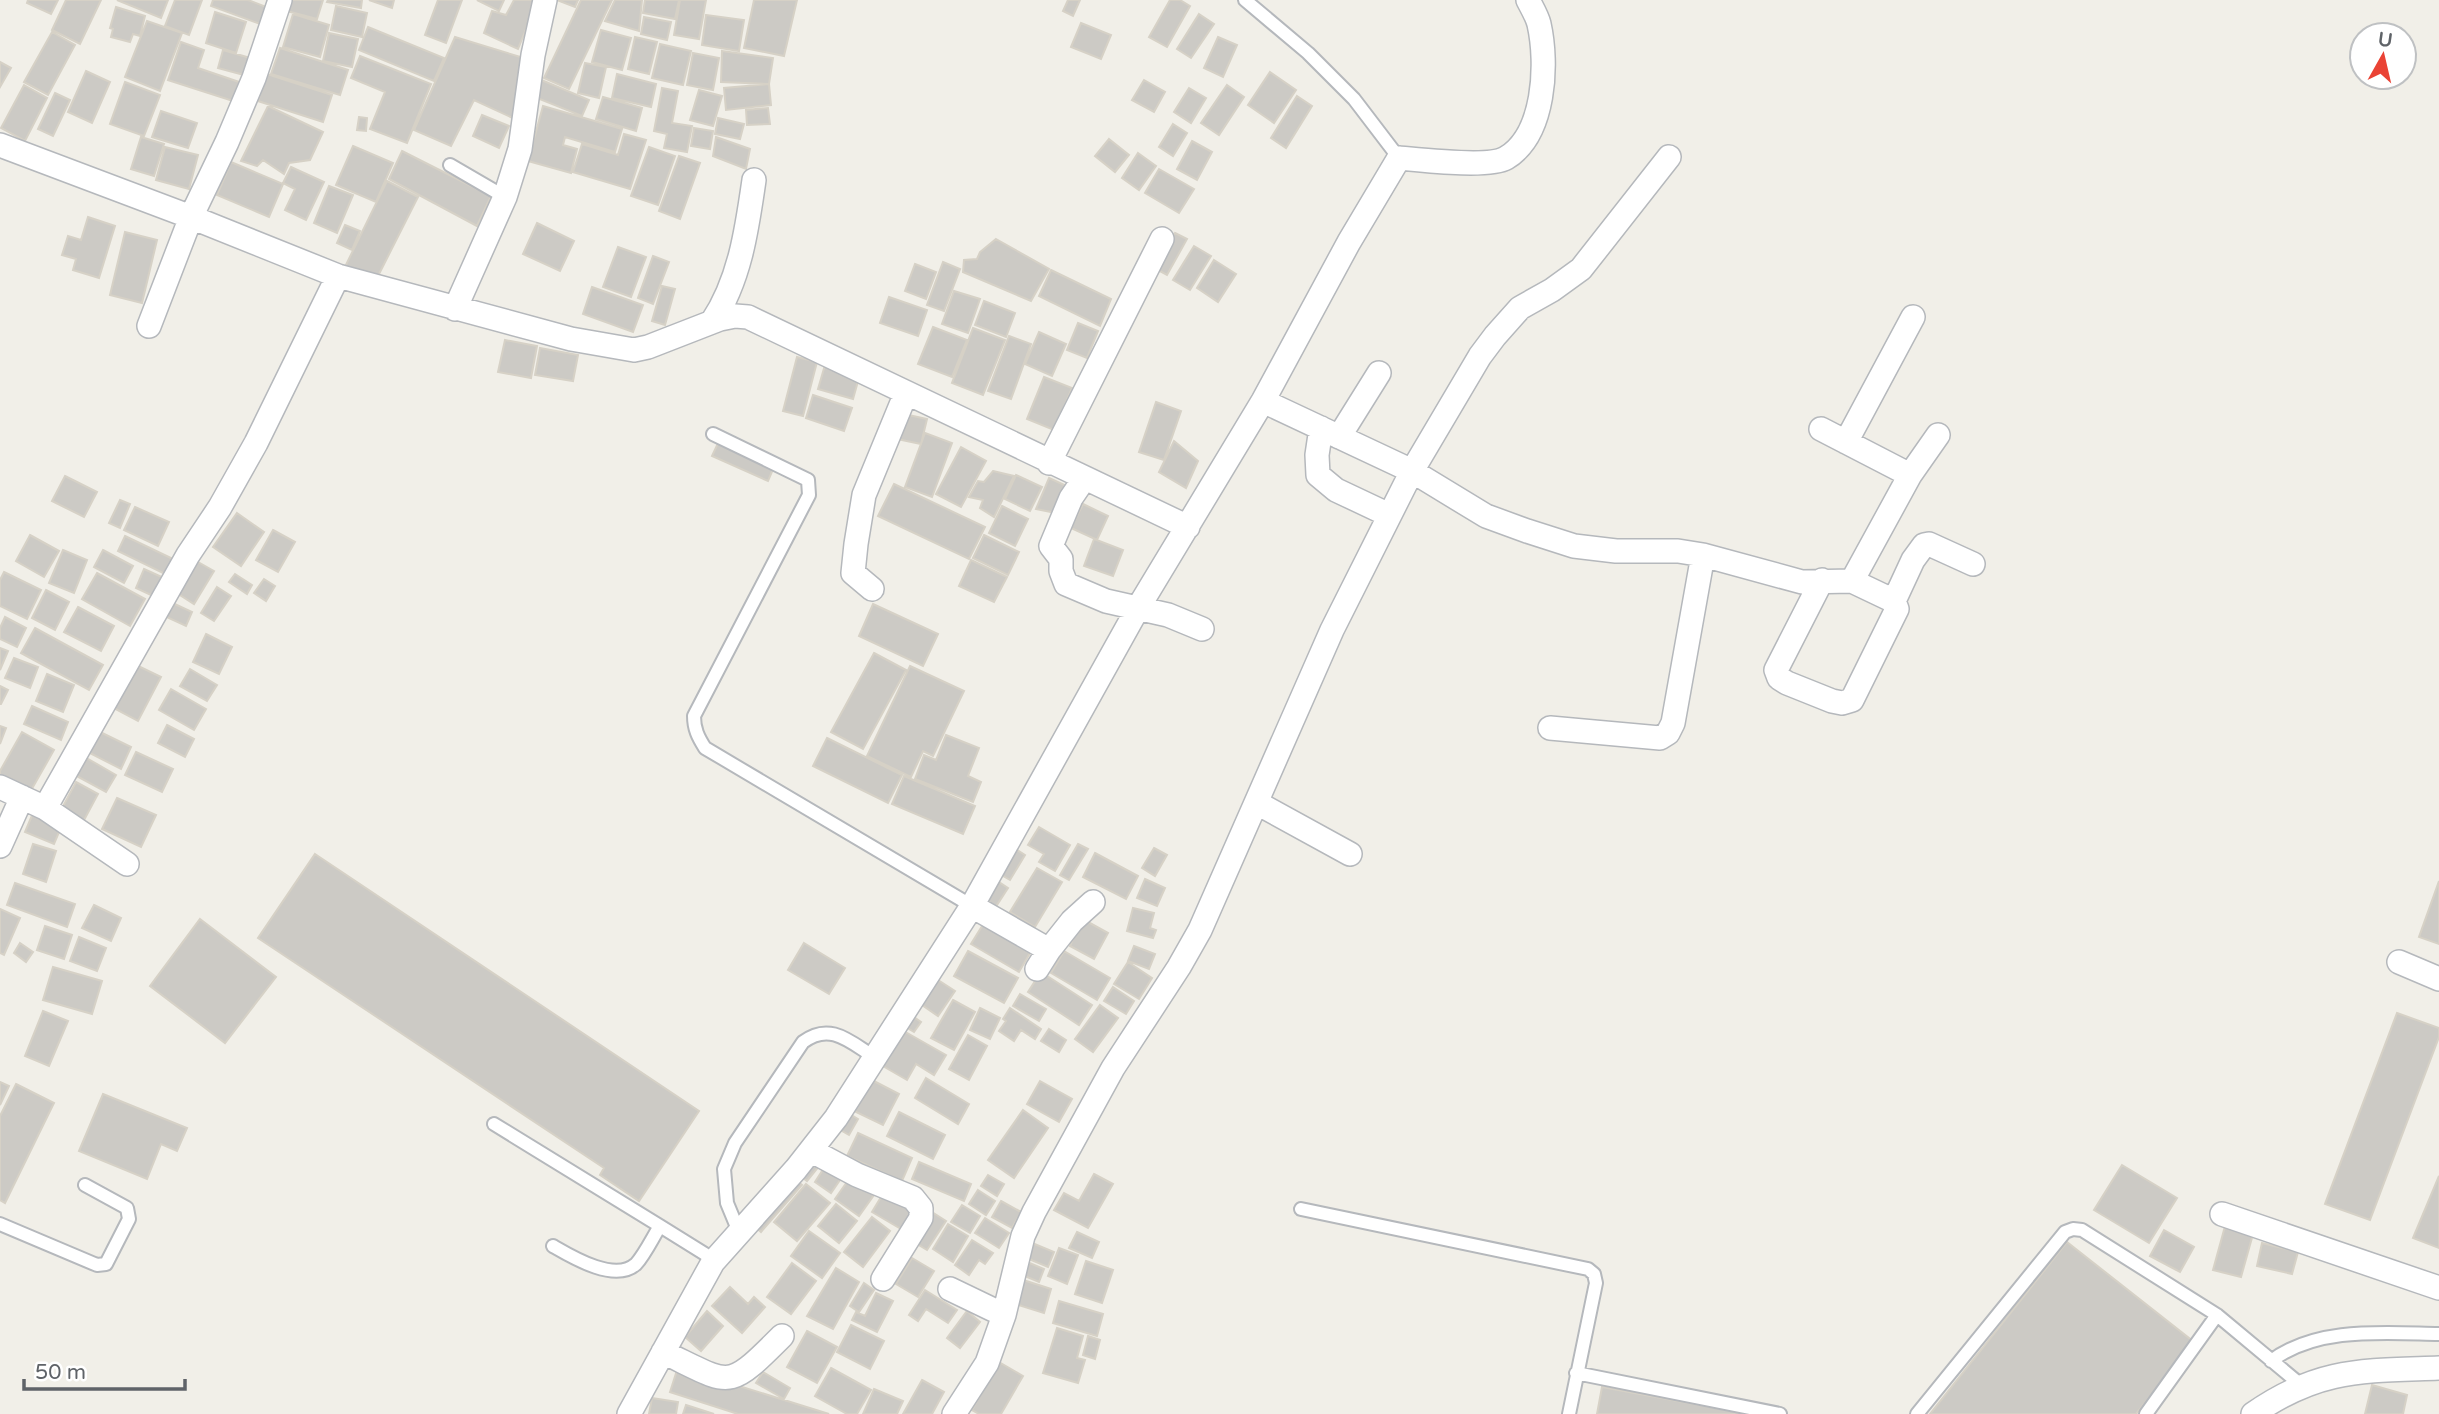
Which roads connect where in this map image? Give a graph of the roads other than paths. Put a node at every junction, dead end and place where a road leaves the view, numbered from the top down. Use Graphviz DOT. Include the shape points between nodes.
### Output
graph roads {
  1 [pos="545,0"];
  2 [pos="1245,0"];
  3 [pos="1528,0"];
  4 [pos="273,2"];
  5 [pos="0,145"];
  6 [pos="1669,157"];
  7 [pos="1399,158"];
  8 [pos="450,165"];
  9 [pos="754,180"];
  10 [pos="505,197"];
  11 [pos="191,217"];
  12 [pos="1162,239"];
  13 [pos="338,276"];
  14 [pos="455,309"];
  15 [pos="1913,317"];
  16 [pos="712,322"];
  17 [pos="149,326"];
  18 [pos="1379,373"];
  19 [pos="906,393"];
  20 [pos="1263,401"];
  21 [pos="1821,429"];
  22 [pos="1330,433"];
  23 [pos="713,434"];
  24 [pos="1938,435"];
  25 [pos="1846,442"];
  26 [pos="1049,463"];
  27 [pos="1412,471"];
  28 [pos="1910,475"];
  29 [pos="1084,479"];
  30 [pos="1389,515"];
  31 [pos="1188,527"];
  32 [pos="1703,555"];
  33 [pos="1973,564"];
  34 [pos="1822,580"];
  35 [pos="1852,581"];
  36 [pos="872,589"];
  37 [pos="1894,601"];
  38 [pos="1138,608"];
  39 [pos="1202,629"];
  40 [pos="1550,728"];
  41 [pos="0,787"];
  42 [pos="22,797"];
  43 [pos="1257,803"];
  44 [pos="45,808"];
  45 [pos="0,846"];
  46 [pos="1350,854"];
  47 [pos="127,864"];
  48 [pos="1093,902"];
  49 [pos="972,906"];
  50 [pos="2399,962"];
  51 [pos="2439,979"];
  52 [pos="876,1058"];
  53 [pos="494,1124"];
  54 [pos="812,1151"];
  55 [pos="85,1185"];
  56 [pos="1301,1209"];
  57 [pos="2222,1214"];
  58 [pos="0,1224"];
  59 [pos="660,1226"];
  60 [pos="739,1232"];
  61 [pos="553,1246"];
  62 [pos="713,1262"];
  63 [pos="883,1279"];
  64 [pos="2439,1288"];
  65 [pos="950,1289"];
  66 [pos="1004,1315"];
  67 [pos="2217,1315"];
  68 [pos="2439,1334"];
  69 [pos="782,1336"];
  70 [pos="663,1352"];
  71 [pos="2271,1361"];
  72 [pos="2439,1368"];
  73 [pos="1576,1373"];
  74 [pos="2301,1385"];
  75 [pos="629,1414"];
  76 [pos="954,1414"];
  77 [pos="1569,1414"];
  78 [pos="1780,1414"];
  79 [pos="1917,1414"];
  80 [pos="2146,1414"];
  81 [pos="2253,1414"];
  1 -- 10 [label="street" via="520,149"];
  2 -- 7 [label="lane" via="1354,99"];
  3 -- 7 [label="street" via="1539,22 1542,89 1538,113 1521,145 1504,159 1492,161"];
  4 -- 11 [label="street" via="254,78"];
  5 -- 11 [label="street"];
  6 -- 27 [label="street" via="1581,269 1520,308 1495,336"];
  7 -- 20 [label="street"];
  8 -- 10 [label="lane"];
  9 -- 16 [label="street" via="745,241"];
  10 -- 14 [label="street"];
  11 -- 13 [label="street"];
  11 -- 17 [label="street"];
  12 -- 26 [label="street"];
  13 -- 14 [label="street"];
  13 -- 44 [label="street" via="256,443"];
  14 -- 16 [label="street" via="634,350"];
  15 -- 25 [label="street"];
  16 -- 19 [label="street" via="748,317"];
  18 -- 22 [label="street"];
  19 -- 26 [label="street"];
  19 -- 36 [label="street" via="864,495 853,573"];
  20 -- 22 [label="street"];
  20 -- 31 [label="street"];
  21 -- 25 [label="street"];
  22 -- 27 [label="street"];
  22 -- 30 [label="street" via="1317,455 1318,475 1336,490"];
  23 -- 49 [label="lane" via="808,480 810,495 694,716 699,739 716,754"];
  24 -- 28 [label="street"];
  25 -- 28 [label="street"];
  26 -- 29 [label="street"];
  27 -- 30 [label="street"];
  27 -- 32 [label="street" via="1486,516 1574,546"];
  28 -- 35 [label="street"];
  29 -- 31 [label="street"];
  29 -- 38 [label="street" via="1051,546 1061,559 1066,584"];
  30 -- 43 [label="street" via="1332,630"];
  31 -- 38 [label="street"];
  32 -- 34 [label="street" via="1781,578"];
  32 -- 40 [label="street" via="1668,733 1660,738"];
  33 -- 37 [label="street" via="1924,545"];
  34 -- 35 [label="street"];
  34 -- 37 [label="street" via="1776,670 1787,683 1832,701 1852,701 1897,609"];
  35 -- 37 [label="street"];
  38 -- 39 [label="street"];
  38 -- 49 [label="street"];
  41 -- 42 [label="street"];
  42 -- 44 [label="street"];
  42 -- 45 [label="street"];
  43 -- 46 [label="street"];
  43 -- 66 [label="street" via="1200,930 1113,1068 1034,1212 1023,1236"];
  44 -- 47 [label="street"];
  48 -- 49 [label="street" via="1043,960"];
  49 -- 52 [label="street"];
  50 -- 51 [label="street"];
  52 -- 54 [label="street"];
  52 -- 60 [label="lane" via="839,1035 814,1034 803,1042 735,1143 724,1169 727,1203"];
  53 -- 59 [label="lane"];
  54 -- 60 [label="street"];
  54 -- 63 [label="street" via="913,1198 921,1208 921,1218"];
  55 -- 58 [label="lane" via="129,1213 106,1264 97,1265"];
  56 -- 73 [label="lane" via="1588,1269 1596,1283"];
  57 -- 64 [label="street"];
  59 -- 61 [label="lane" via="636,1264 620,1271 581,1262"];
  59 -- 62 [label="lane"];
  60 -- 62 [label="street"];
  62 -- 70 [label="street"];
  65 -- 66 [label="street"];
  66 -- 76 [label="street" via="988,1363"];
  67 -- 71 [label="lane"];
  67 -- 79 [label="lane" via="2082,1230 2073,1229 2065,1232"];
  67 -- 80 [label="lane"];
  68 -- 71 [label="lane" via="2335,1336 2294,1347"];
  69 -- 70 [label="street" via="748,1371 724,1380"];
  70 -- 75 [label="street"];
  71 -- 74 [label="lane"];
  72 -- 74 [label="street" via="2358,1371"];
  73 -- 77 [label="lane"];
  73 -- 78 [label="lane"];
  74 -- 81 [label="street"];
}
